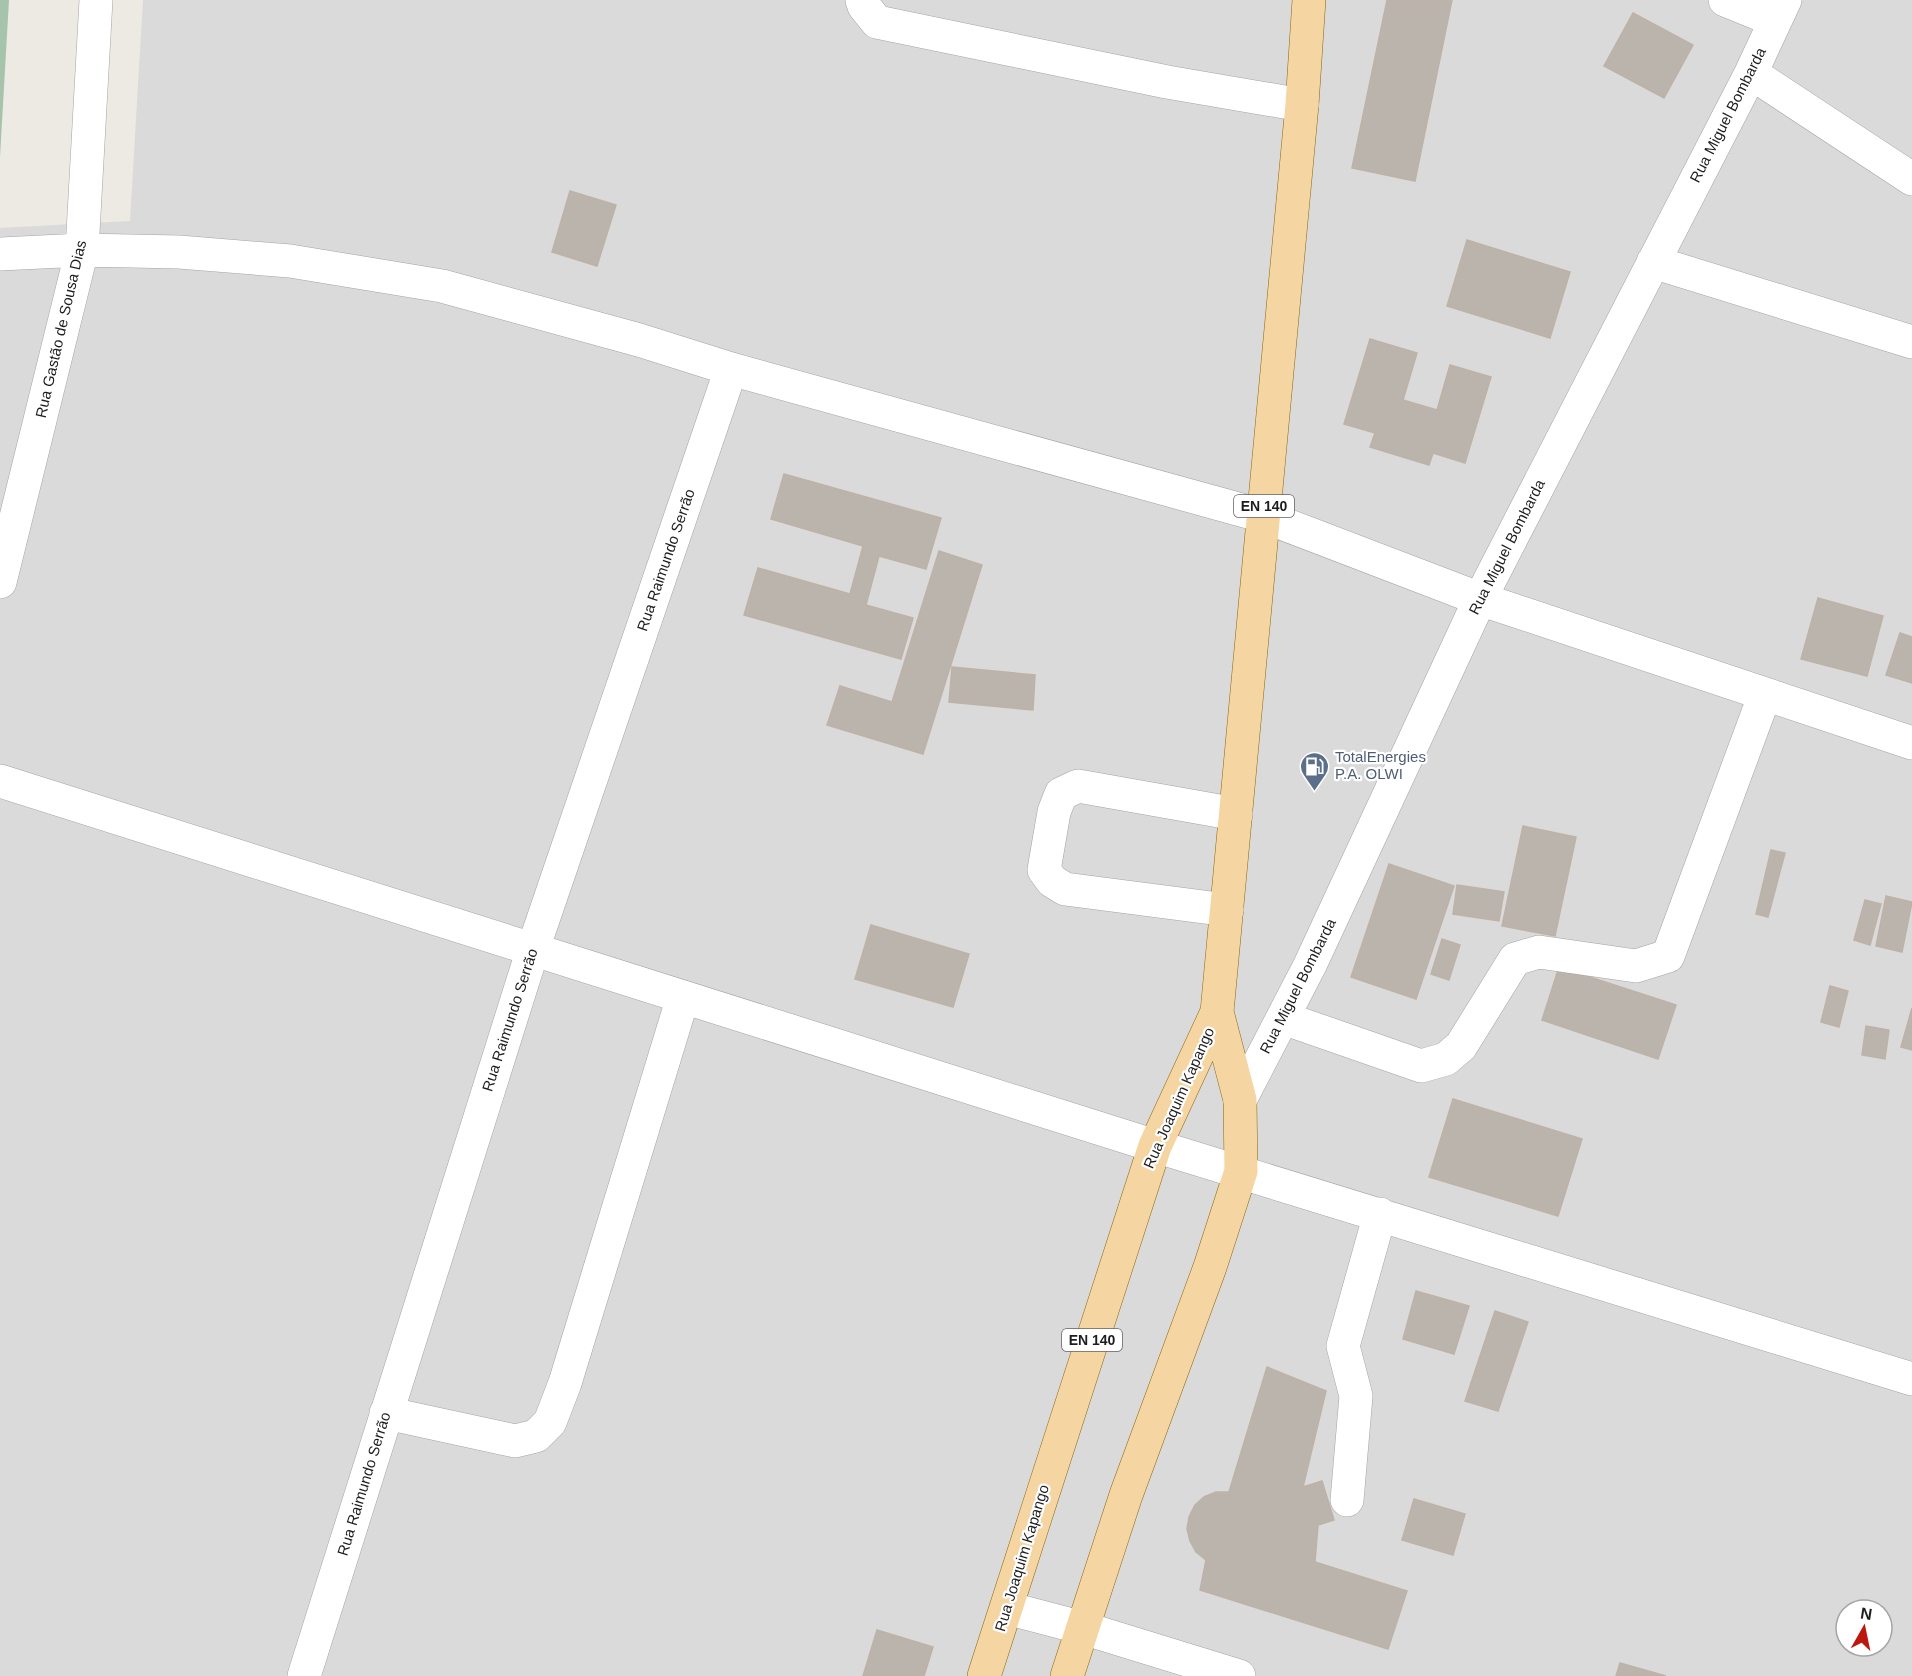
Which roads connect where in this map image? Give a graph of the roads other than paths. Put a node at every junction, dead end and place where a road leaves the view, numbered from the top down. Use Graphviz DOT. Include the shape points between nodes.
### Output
graph roads {
  1 [pos="96,0"];
  2 [pos="862,0"];
  3 [pos="1309,0"];
  4 [pos="1725,0"];
  5 [pos="1779,10"];
  6 [pos="1751,73"];
  7 [pos="1302,105"];
  8 [pos="1912,179"];
  9 [pos="82,250"];
  10 [pos="0,254"];
  11 [pos="1653,262"];
  12 [pos="1912,342"];
  13 [pos="731,369"];
  14 [pos="1263,516"];
  15 [pos="0,582"];
  16 [pos="1480,599"];
  17 [pos="1765,694"];
  18 [pos="1912,743"];
  19 [pos="0,781"];
  20 [pos="1236,814"];
  21 [pos="1227,910"];
  22 [pos="532,949"];
  23 [pos="683,996"];
  24 [pos="1217,1012"];
  25 [pos="1282,1018"];
  26 [pos="1240,1100"];
  27 [pos="1155,1146"];
  28 [pos="1240,1172"];
  29 [pos="1380,1215"];
  30 [pos="1912,1379"];
  31 [pos="386,1413"];
  32 [pos="1347,1500"];
  33 [pos="1007,1608"];
  34 [pos="1083,1628"];
  35 [pos="304,1676"];
  36 [pos="984,1676"];
  37 [pos="1066,1676"];
  38 [pos="1239,1676"];
  1 -- 9 [label="street, Rua Gastão de Sousa Dias"];
  2 -- 7 [label="street" via="877,22 1167,82"];
  3 -- 7 [label="main road, EN 140"];
  4 -- 5 [label="street"];
  5 -- 6 [label="street, Rua Miguel Bombarda"];
  6 -- 8 [label="street"];
  6 -- 11 [label="street, Rua Miguel Bombarda"];
  7 -- 14 [label="main road, EN 140"];
  9 -- 10 [label="street"];
  9 -- 13 [label="street" via="179,252 290,261 442,286"];
  9 -- 15 [label="street, Rua Gastão de Sousa Dias"];
  11 -- 12 [label="street"];
  11 -- 16 [label="street, Rua Miguel Bombarda"];
  13 -- 14 [label="street"];
  13 -- 22 [label="street, Rua Raimundo Serrão"];
  14 -- 16 [label="street"];
  14 -- 20 [label="main road, EN 140"];
  16 -- 17 [label="street"];
  16 -- 25 [label="street, Rua Miguel Bombarda" via="1316,954"];
  17 -- 18 [label="street"];
  17 -- 25 [label="street" via="1668,956 1636,966 1539,952 1515,959 1461,1046 1446,1059 1421,1066"];
  19 -- 22 [label="street"];
  20 -- 21 [label="main road, EN 140"];
  20 -- 21 [label="street" via="1078,786 1061,794 1044,870 1065,889"];
  21 -- 24 [label="main road, EN 140"];
  22 -- 23 [label="street"];
  22 -- 31 [label="street, Rua Raimundo Serrão"];
  23 -- 27 [label="street"];
  23 -- 31 [label="street" via="566,1383 550,1422 536,1436 514,1441"];
  24 -- 26 [label="main road, Rua Joaquim Kapango / EN 140"];
  24 -- 27 [label="main road, Rua Joaquim Kapango / EN 140"];
  25 -- 26 [label="street, Rua Miguel Bombarda"];
  26 -- 28 [label="main road, Rua Joaquim Kapango / EN 140"];
  27 -- 28 [label="street"];
  27 -- 33 [label="main road, Rua Joaquim Kapango / EN 140"];
  28 -- 29 [label="street"];
  28 -- 34 [label="main road, Rua Joaquim Kapango / EN 140"];
  29 -- 30 [label="street"];
  29 -- 32 [label="street" via="1343,1346 1356,1396"];
  31 -- 35 [label="street, Rua Raimundo Serrão"];
  33 -- 34 [label="street"];
  33 -- 36 [label="main road, Rua Joaquim Kapango / EN 140"];
  34 -- 37 [label="main road, Rua Joaquim Kapango / EN 140"];
  34 -- 38 [label="street"];
}
